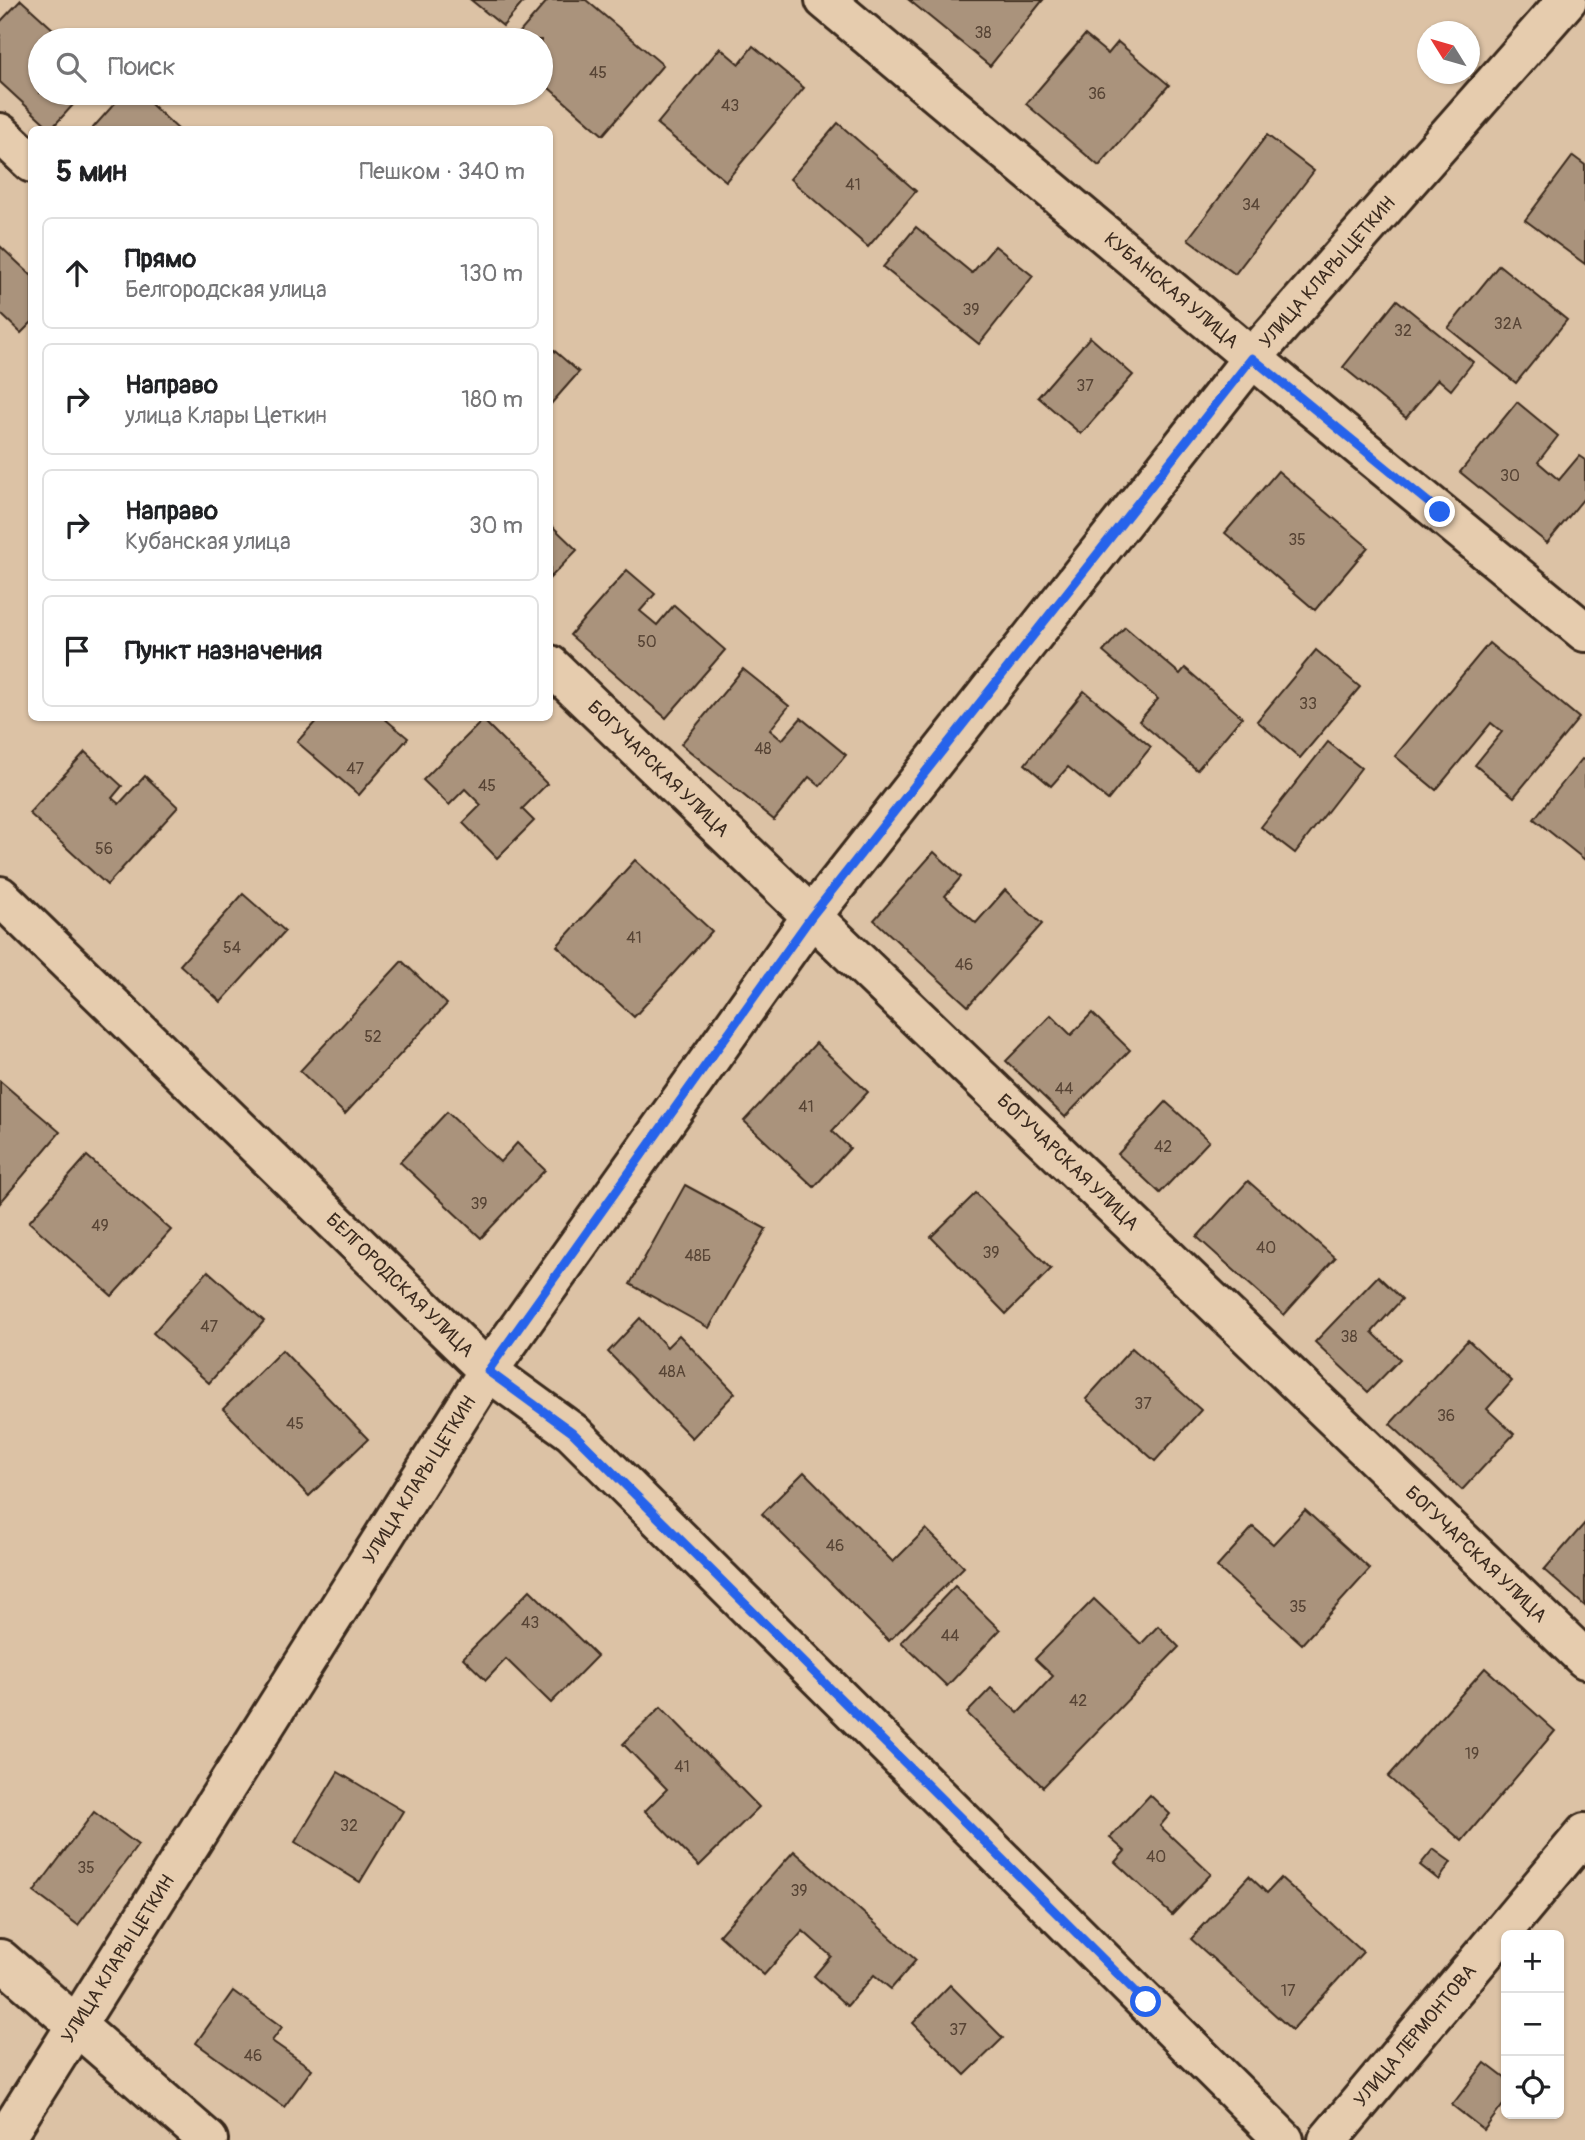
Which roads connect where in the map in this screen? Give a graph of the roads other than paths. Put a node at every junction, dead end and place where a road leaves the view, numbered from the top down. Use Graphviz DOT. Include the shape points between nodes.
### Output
graph roads {
  1 [pos="825,0"];
  2 [pos="1567,0"];
  3 [pos="0,133"];
  4 [pos="28,159"];
  5 [pos="1252,358"];
  6 [pos="1585,632"];
  7 [pos="553,667"];
  8 [pos="0,897"];
  9 [pos="811,917"];
  10 [pos="488,1371"];
  11 [pos="1585,1659"];
  12 [pos="1585,1833"];
  13 [pos="0,1959"];
  14 [pos="76,2025"];
  15 [pos="4,2140"];
  16 [pos="208,2140"];
  17 [pos="1284,2140"];
  18 [pos="1328,2140"];
  1 -- 5 [label="street, КУБАНСКАЯ УЛИЦА"];
  2 -- 5 [label="street, УЛИЦА КЛАРЫ ЦЕТКИН"];
  3 -- 4 [label="street"];
  5 -- 6 [label="street, КУБАНСКАЯ УЛИЦА"];
  5 -- 9 [label="street, УЛИЦА КЛАРЫ ЦЕТКИН"];
  7 -- 9 [label="street, БОГУЧАРСКАЯ УЛИЦА"];
  8 -- 10 [label="street, БЕЛГОРОДСКАЯ УЛИЦА"];
  9 -- 10 [label="street, УЛИЦА КЛАРЫ ЦЕТКИН"];
  9 -- 11 [label="street, БОГУЧАРСКАЯ УЛИЦА"];
  10 -- 14 [label="street, УЛИЦА КЛАРЫ ЦЕТКИН"];
  10 -- 17 [label="street, БЕЛГОРОДСКАЯ УЛИЦА" via="572,1432"];
  12 -- 18 [label="street, УЛИЦА ЛЕРМОНТОВА"];
  13 -- 14 [label="street"];
  14 -- 15 [label="street, УЛИЦА КЛАРЫ ЦЕТКИН"];
  14 -- 16 [label="street"];
}
